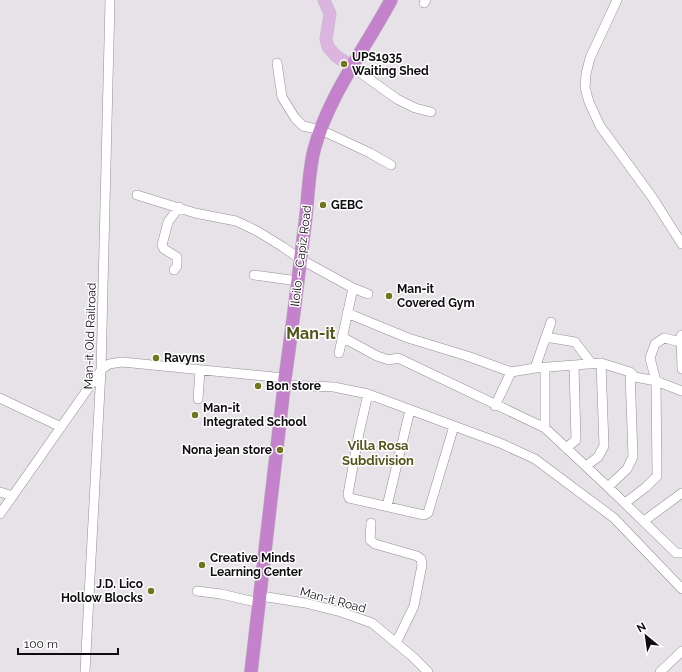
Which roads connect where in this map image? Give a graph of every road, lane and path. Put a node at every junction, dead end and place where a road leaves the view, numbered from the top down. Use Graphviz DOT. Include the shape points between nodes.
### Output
graph roads {
  1 [pos="110,0"];
  2 [pos="324,0"];
  3 [pos="391,0"];
  4 [pos="617,0"];
  5 [pos="277,63"];
  6 [pos="351,66"];
  7 [pos="431,112"];
  8 [pos="321,130"];
  9 [pos="391,165"];
  10 [pos="137,195"];
  11 [pos="179,207"];
  12 [pos="682,244"];
  13 [pos="300,259"];
  14 [pos="174,270"];
  15 [pos="254,275"];
  16 [pos="298,281"];
  17 [pos="353,288"];
  18 [pos="368,294"];
  19 [pos="347,313"];
  20 [pos="551,322"];
  21 [pos="342,337"];
  22 [pos="546,337"];
  23 [pos="682,339"];
  24 [pos="339,353"];
  25 [pos="597,363"];
  26 [pos="574,366"];
  27 [pos="535,368"];
  28 [pos="545,368"];
  29 [pos="682,369"];
  30 [pos="101,370"];
  31 [pos="200,370"];
  32 [pos="510,372"];
  33 [pos="630,372"];
  34 [pos="656,381"];
  35 [pos="285,382"];
  36 [pos="682,391"];
  37 [pos="368,394"];
  38 [pos="0,398"];
  39 [pos="198,399"];
  40 [pos="496,406"];
  41 [pos="410,410"];
  42 [pos="61,426"];
  43 [pos="454,426"];
  44 [pos="545,428"];
  45 [pos="566,448"];
  46 [pos="586,466"];
  47 [pos="608,487"];
  48 [pos="0,492"];
  49 [pos="682,493"];
  50 [pos="12,496"];
  51 [pos="625,503"];
  52 [pos="387,506"];
  53 [pos="0,514"];
  54 [pos="644,521"];
  55 [pos="371,523"];
  56 [pos="682,553"];
  57 [pos="682,589"];
  58 [pos="197,591"];
  59 [pos="260,599"];
  60 [pos="396,643"];
  61 [pos="682,651"];
  62 [pos="85,672"];
  63 [pos="251,672"];
  64 [pos="428,672"];
  65 [pos="660,672"];
  1 -- 30 [label="street, Man-it Old Railroad"];
  2 -- 6 [label="main road" via="330,14 326,39 328,47"];
  3 -- 6 [label="highway, Iloilo – Capiz Road" via="377,27"];
  4 -- 12 [label="street" via="590,58 585,88 600,126 652,197"];
  5 -- 8 [label="street" via="282,97 295,118 303,126"];
  6 -- 7 [label="street" via="397,99"];
  6 -- 8 [label="highway, Iloilo – Capiz Road"];
  8 -- 9 [label="street"];
  8 -- 13 [label="highway, Iloilo – Capiz Road" via="314,151"];
  10 -- 11 [label="street"];
  11 -- 13 [label="street" via="195,213 236,221 257,231"];
  11 -- 14 [label="street" via="168,222 162,245 177,257 177,266"];
  13 -- 16 [label="highway, Iloilo – Capiz Road"];
  13 -- 17 [label="street"];
  15 -- 16 [label="street"];
  16 -- 35 [label="highway, Iloilo – Capiz Road"];
  17 -- 18 [label="street"];
  17 -- 19 [label="street"];
  19 -- 21 [label="street"];
  19 -- 32 [label="street" via="408,338"];
  20 -- 22 [label="street"];
  21 -- 24 [label="street"];
  21 -- 40 [label="street" via="377,356 389,360 398,358"];
  22 -- 25 [label="street" via="575,342"];
  22 -- 27 [label="street"];
  23 -- 29 [label="street"];
  23 -- 34 [label="street" via="664,338 655,344 650,358"];
  25 -- 26 [label="street"];
  25 -- 33 [label="street"];
  25 -- 46 [label="street" via="604,446 598,456"];
  26 -- 28 [label="street"];
  26 -- 45 [label="street" via="576,440"];
  27 -- 28 [label="street"];
  27 -- 32 [label="street"];
  28 -- 44 [label="street"];
  30 -- 31 [label="street" via="109,364 122,362"];
  30 -- 42 [label="street"];
  30 -- 62 [label="street, Man-it Old Railroad"];
  31 -- 35 [label="street"];
  31 -- 39 [label="street"];
  32 -- 40 [label="street"];
  33 -- 34 [label="street" via="635,377"];
  33 -- 47 [label="street" via="633,457 627,469"];
  34 -- 36 [label="street"];
  34 -- 51 [label="street" via="657,476"];
  35 -- 37 [label="street" via="334,387"];
  35 -- 59 [label="highway, Iloilo – Capiz Road"];
  37 -- 41 [label="street"];
  37 -- 52 [label="street" via="348,494 349,498"];
  38 -- 42 [label="street"];
  40 -- 44 [label="street"];
  41 -- 43 [label="street"];
  41 -- 52 [label="street"];
  42 -- 50 [label="street"];
  43 -- 52 [label="street" via="428,512 424,515"];
  43 -- 57 [label="street" via="521,452 549,468 614,518"];
  44 -- 45 [label="street"];
  45 -- 46 [label="street"];
  46 -- 47 [label="street"];
  47 -- 51 [label="street"];
  48 -- 50 [label="street"];
  49 -- 54 [label="street"];
  50 -- 53 [label="street"];
  51 -- 54 [label="street"];
  54 -- 56 [label="street" via="676,553"];
  55 -- 60 [label="street" via="370,540 375,544 421,559 414,606"];
  58 -- 59 [label="street, Man-it Road"];
  59 -- 60 [label="street, Man-it Road" via="305,603 341,612 372,623"];
  59 -- 63 [label="highway, Iloilo – Capiz Road"];
  60 -- 64 [label="street, Man-it Road"];
  61 -- 65 [label="street"];
}
